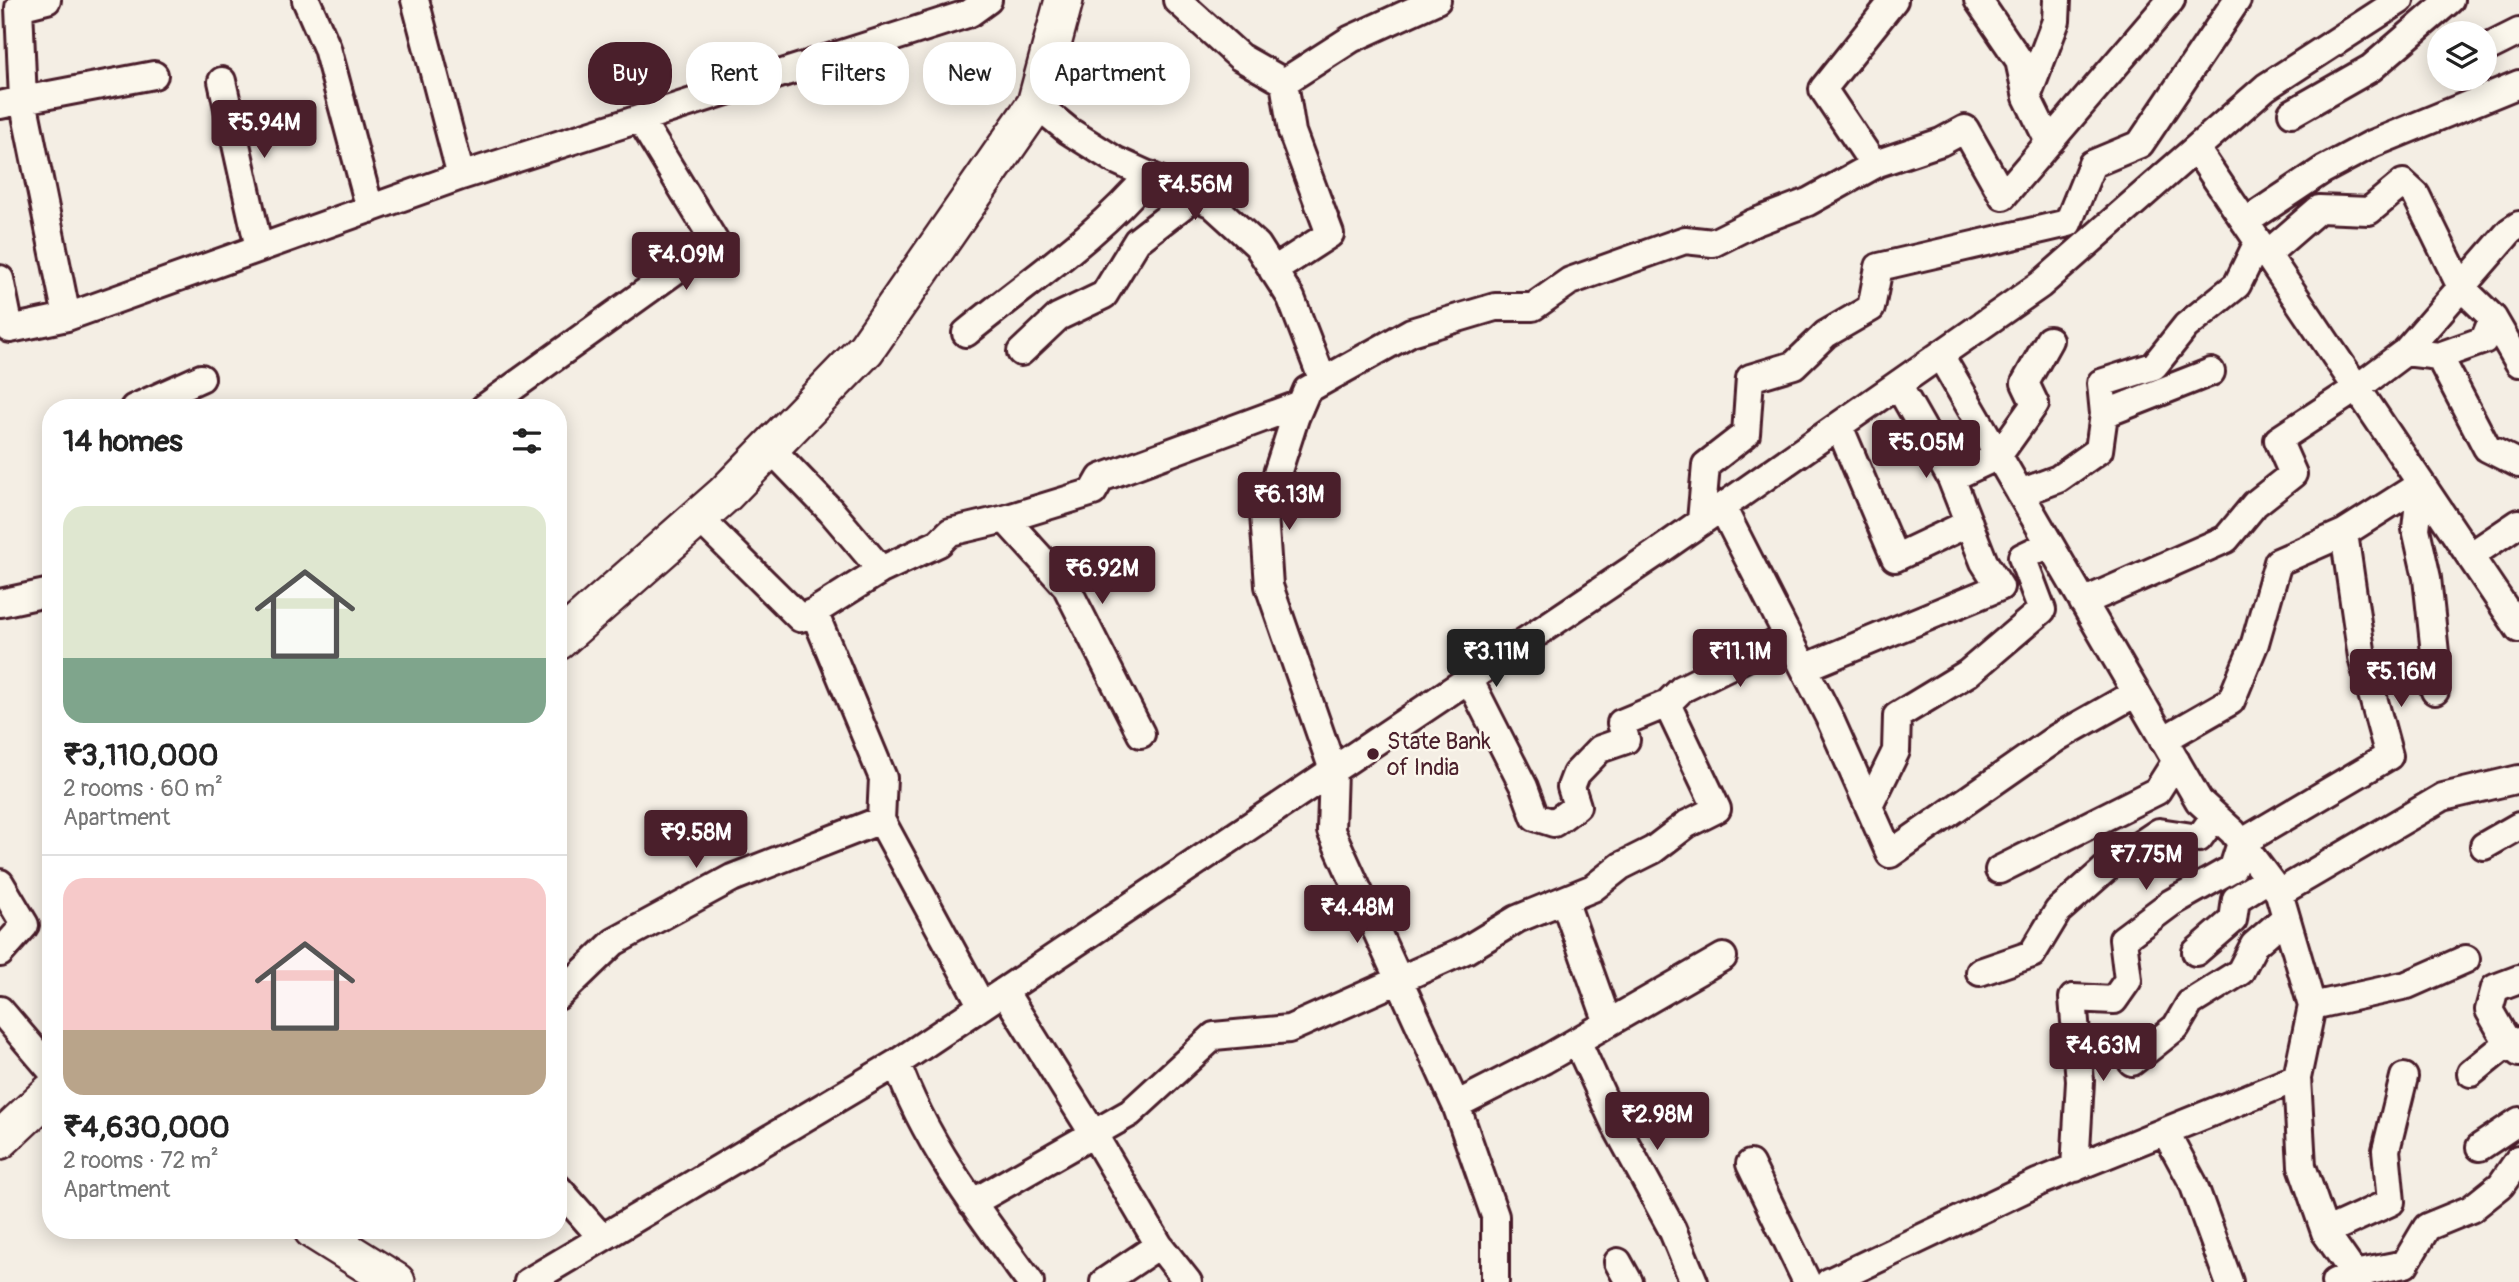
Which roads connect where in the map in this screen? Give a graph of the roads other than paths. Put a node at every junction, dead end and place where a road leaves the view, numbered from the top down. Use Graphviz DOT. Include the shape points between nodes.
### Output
graph roads {
  1 [pos="47,0"];
  2 [pos="306,0"];
  3 [pos="415,0"];
  4 [pos="988,0"];
  5 [pos="1177,0"];
  6 [pos="1437,0"];
  7 [pos="1894,0"];
  8 [pos="1978,0"];
  9 [pos="2057,0"];
  10 [pos="2171,0"];
  11 [pos="2237,0"];
  12 [pos="2400,0"];
  13 [pos="2450,0"];
  14 [pos="1057,2"];
  15 [pos="2519,32"];
  16 [pos="1049,42"];
  17 [pos="2497,43"];
  18 [pos="154,75"];
  19 [pos="222,81"];
  20 [pos="1284,82"];
  21 [pos="2519,85"];
  22 [pos="2027,97"];
  23 [pos="11,102"];
  24 [pos="1035,105"];
  25 [pos="1037,105"];
  26 [pos="2292,113"];
  27 [pos="640,119"];
  28 [pos="2049,142"];
  29 [pos="2196,149"];
  30 [pos="1874,165"];
  31 [pos="1149,175"];
  32 [pos="461,176"];
  33 [pos="1195,196"];
  34 [pos="370,209"];
  35 [pos="2519,225"];
  36 [pos="2257,239"];
  37 [pos="259,248"];
  38 [pos="1273,271"];
  39 [pos="0,279"];
  40 [pos="2461,287"];
  41 [pos="67,317"];
  42 [pos="2493,318"];
  43 [pos="966,333"];
  44 [pos="2049,340"];
  45 [pos="1021,352"];
  46 [pos="2405,352"];
  47 [pos="1940,355"];
  48 [pos="2439,356"];
  49 [pos="2519,363"];
  50 [pos="2211,372"];
  51 [pos="201,378"];
  52 [pos="1323,381"];
  53 [pos="1898,385"];
  54 [pos="2357,388"];
  55 [pos="154,399"];
  56 [pos="497,399"];
  57 [pos="1301,404"];
  58 [pos="2104,414"];
  59 [pos="1839,426"];
  60 [pos="769,448"];
  61 [pos="1998,456"];
  62 [pos="2519,464"];
  63 [pos="1951,478"];
  64 [pos="2421,484"];
  65 [pos="2020,493"];
  66 [pos="1712,514"];
  67 [pos="698,517"];
  68 [pos="1005,519"];
  69 [pos="1969,523"];
  70 [pos="2519,523"];
  71 [pos="2344,533"];
  72 [pos="2049,544"];
  73 [pos="2470,556"];
  74 [pos="881,570"];
  75 [pos="42,594"];
  76 [pos="2083,602"];
  77 [pos="0,603"];
  78 [pos="814,611"];
  79 [pos="2516,621"];
  80 [pos="567,633"];
  81 [pos="1788,637"];
  82 [pos="1804,668"];
  83 [pos="1469,679"];
  84 [pos="2435,691"];
  85 [pos="2136,692"];
  86 [pos="1667,704"];
  87 [pos="1141,734"];
  88 [pos="2170,751"];
  89 [pos="1333,770"];
  90 [pos="2519,779"];
  91 [pos="1869,806"];
  92 [pos="2216,816"];
  93 [pos="881,820"];
  94 [pos="2519,826"];
  95 [pos="2241,843"];
  96 [pos="2484,846"];
  97 [pos="1999,870"];
  98 [pos="0,883"];
  99 [pos="2278,896"];
  100 [pos="1564,900"];
  101 [pos="2196,952"];
  102 [pos="0,954"];
  103 [pos="1723,957"];
  104 [pos="2466,959"];
  105 [pos="1980,972"];
  106 [pos="2519,979"];
  107 [pos="1399,981"];
  108 [pos="567,987"];
  109 [pos="1004,991"];
  110 [pos="982,1006"];
  111 [pos="2312,1006"];
  112 [pos="0,1010"];
  113 [pos="1608,1023"];
  114 [pos="1577,1041"];
  115 [pos="2515,1046"];
  116 [pos="42,1059"];
  117 [pos="2132,1062"];
  118 [pos="897,1063"];
  119 [pos="2471,1073"];
  120 [pos="2404,1077"];
  121 [pos="2297,1078"];
  122 [pos="42,1100"];
  123 [pos="1456,1105"];
  124 [pos="2519,1121"];
  125 [pos="2165,1132"];
  126 [pos="1093,1133"];
  127 [pos="0,1140"];
  128 [pos="2480,1147"];
  129 [pos="2519,1159"];
  130 [pos="1750,1164"];
  131 [pos="2075,1168"];
  132 [pos="567,1198"];
  133 [pos="972,1203"];
  134 [pos="2325,1232"];
  135 [pos="603,1238"];
  136 [pos="326,1239"];
  137 [pos="1159,1245"];
  138 [pos="2350,1279"];
  139 [pos="385,1280"];
  140 [pos="528,1282"];
  141 [pos="1030,1282"];
  142 [pos="1104,1282"];
  143 [pos="1188,1282"];
  144 [pos="1495,1282"];
  145 [pos="1694,1282"];
  146 [pos="1807,1282"];
  147 [pos="1829,1282"];
  148 [pos="2229,1282"];
  1 -- 23 [label="street" via="19,7"];
  2 -- 34 [label="street" via="327,48"];
  3 -- 32 [label="street"];
  4 -- 27 [label="street" via="970,13"];
  5 -- 20 [label="street" via="1240,57"];
  6 -- 20 [label="street" via="1351,39"];
  7 -- 30 [label="street" via="1823,89"];
  8 -- 22 [label="street" via="2019,60"];
  9 -- 22 [label="street" via="2056,21"];
  10 -- 28 [label="street"];
  11 -- 66 [label="street" via="2140,144 2092,164 2068,223 1879,267 1871,308 1826,334 1794,365 1750,379 1746,434 1706,466"];
  12 -- 29 [label="street" via="2266,87"];
  13 -- 26 [label="street" via="2371,68"];
  14 -- 16 [label="main road"];
  15 -- 17 [label="street"];
  18 -- 23 [label="street"];
  19 -- 37 [label="street"];
  20 -- 38 [label="street" via="1292,132 1330,234"];
  21 -- 36 [label="street" via="2372,144 2323,170"];
  22 -- 28 [label="street"];
  23 -- 41 [label="street"];
  24 -- 60 [label="main road" via="866,349"];
  25 -- 31 [label="street" via="1115,160"];
  27 -- 32 [label="street"];
  27 -- 56 [label="street" via="715,242"];
  28 -- 30 [label="street" via="2003,196 1965,129"];
  29 -- 36 [label="street"];
  29 -- 47 [label="street" via="2040,285"];
  30 -- 52 [label="street" via="1808,202 1713,243 1685,240 1570,281 1533,307 1495,307 1411,332"];
  31 -- 33 [label="street"];
  31 -- 43 [label="street" via="1080,246"];
  32 -- 34 [label="street"];
  33 -- 38 [label="street" via="1212,204 1257,245"];
  33 -- 45 [label="street" via="1137,241 1104,295 1058,317"];
  34 -- 37 [label="street"];
  35 -- 40 [label="street"];
  36 -- 40 [label="street" via="2319,209 2369,211 2403,183 2416,195"];
  36 -- 54 [label="street"];
  36 -- 58 [label="street" via="2237,285 2186,327 2154,366 2101,383"];
  37 -- 41 [label="street"];
  38 -- 52 [label="street" via="1291,298"];
  39 -- 41 [label="street" via="10,329"];
  40 -- 42 [label="street"];
  40 -- 46 [label="street"];
  42 -- 48 [label="street" via="2484,340"];
  42 -- 49 [label="street"];
  44 -- 61 [label="street" via="2025,383 2035,404"];
  46 -- 48 [label="street"];
  46 -- 54 [label="street"];
  47 -- 53 [label="street"];
  47 -- 61 [label="street"];
  48 -- 62 [label="street" via="2487,448"];
  50 -- 58 [label="street"];
  51 -- 55 [label="street"];
  52 -- 57 [label="street" via="1307,390"];
  53 -- 59 [label="street"];
  53 -- 63 [label="street"];
  54 -- 64 [label="street"];
  54 -- 76 [label="street" via="2278,440 2293,474 2255,504 2226,539"];
  57 -- 68 [label="street" via="1101,478 1093,492"];
  57 -- 89 [label="street" via="1264,514 1269,586"];
  58 -- 65 [label="street" via="2099,450 2058,479"];
  59 -- 66 [label="street"];
  59 -- 69 [label="street" via="1895,558"];
  60 -- 67 [label="main road"];
  60 -- 74 [label="street"];
  61 -- 63 [label="street"];
  61 -- 65 [label="street"];
  63 -- 69 [label="street"];
  64 -- 71 [label="street"];
  64 -- 73 [label="street"];
  64 -- 84 [label="street" via="2416,529 2427,578"];
  65 -- 72 [label="street"];
  66 -- 81 [label="street"];
  66 -- 83 [label="street"];
  67 -- 78 [label="street" via="800,618"];
  67 -- 80 [label="main road"];
  68 -- 74 [label="street" via="950,532 939,543"];
  68 -- 87 [label="street" via="1066,586"];
  69 -- 82 [label="street" via="1984,562 2000,587"];
  70 -- 73 [label="street"];
  71 -- 88 [label="street" via="2278,562 2255,643 2231,701"];
  71 -- 95 [label="street" via="2362,657 2389,756"];
  72 -- 76 [label="street"];
  72 -- 91 [label="street" via="2022,557 2042,610 1968,673 1897,716 1896,751"];
  73 -- 79 [label="street"];
  74 -- 78 [label="street"];
  75 -- 77 [label="street"];
  76 -- 85 [label="street"];
  78 -- 93 [label="street" via="883,778"];
  81 -- 82 [label="street"];
  81 -- 86 [label="street" via="1682,689"];
  82 -- 91 [label="street"];
  83 -- 86 [label="street" via="1535,817 1553,823 1577,806 1571,788 1576,774 1600,750 1626,740 1621,723"];
  83 -- 89 [label="street"];
  85 -- 88 [label="street"];
  85 -- 91 [label="street" via="2058,737 1890,854"];
  86 -- 100 [label="street" via="1717,809 1621,866 1593,888"];
  88 -- 92 [label="street" via="2199,801"];
  88 -- 97 [label="street" via="2157,791"];
  89 -- 107 [label="street" via="1331,831"];
  89 -- 109 [label="street"];
  90 -- 99 [label="street" via="2444,797"];
  92 -- 95 [label="street"];
  92 -- 105 [label="street" via="2199,838 2159,832 2111,864 2058,911 2032,954"];
  93 -- 108 [label="street" via="732,878 614,942"];
  93 -- 110 [label="street"];
  94 -- 96 [label="street"];
  95 -- 99 [label="street"];
  95 -- 131 [label="street" via="2233,868 2180,897 2123,939 2129,981 2114,1000 2073,998 2080,1081"];
  98 -- 102 [label="street" via="25,925"];
  99 -- 101 [label="street" via="2236,899 2233,920"];
  99 -- 111 [label="street"];
  99 -- 117 [label="street" via="2240,972 2190,1003 2176,1027"];
  100 -- 107 [label="street" via="1517,919 1466,950"];
  100 -- 113 [label="street"];
  103 -- 113 [label="street"];
  104 -- 111 [label="street" via="2407,985"];
  106 -- 115 [label="street" via="2495,988 2488,1010"];
  107 -- 123 [label="street"];
  107 -- 126 [label="street" via="1289,1029 1214,1036 1130,1112"];
  109 -- 110 [label="street"];
  109 -- 126 [label="street"];
  110 -- 118 [label="street"];
  111 -- 121 [label="street"];
  112 -- 116 [label="street"];
  113 -- 114 [label="street"];
  114 -- 123 [label="street"];
  114 -- 145 [label="street"];
  115 -- 119 [label="street"];
  118 -- 133 [label="street" via="907,1093"];
  118 -- 135 [label="street"];
  120 -- 134 [label="street" via="2386,1150 2391,1202"];
  121 -- 125 [label="street"];
  121 -- 134 [label="street" via="2302,1166"];
  122 -- 127 [label="main road"];
  123 -- 144 [label="street" via="1495,1216"];
  124 -- 128 [label="street"];
  125 -- 131 [label="street"];
  125 -- 148 [label="street" via="2193,1183"];
  126 -- 133 [label="street"];
  126 -- 137 [label="street"];
  129 -- 138 [label="street" via="2501,1185 2471,1209 2427,1227 2405,1264"];
  130 -- 146 [label="street"];
  131 -- 147 [label="street"];
  132 -- 135 [label="street"];
  133 -- 141 [label="street"];
  134 -- 138 [label="street"];
  135 -- 140 [label="street"];
  136 -- 139 [label="main road"];
  137 -- 142 [label="street"];
  137 -- 143 [label="street"];
}
